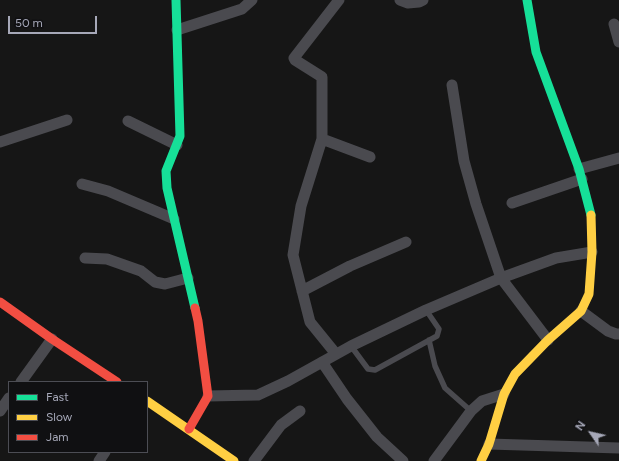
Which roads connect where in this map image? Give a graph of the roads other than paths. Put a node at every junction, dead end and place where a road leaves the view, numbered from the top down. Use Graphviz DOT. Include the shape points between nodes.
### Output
graph roads {
  1 [pos="176,0"];
  2 [pos="252,0"];
  3 [pos="339,0"];
  4 [pos="400,0"];
  5 [pos="423,0"];
  6 [pos="527,0"];
  7 [pos="614,24"];
  8 [pos="177,30"];
  9 [pos="619,42"];
  10 [pos="452,84"];
  11 [pos="67,120"];
  12 [pos="128,121"];
  13 [pos="322,139"];
  14 [pos="0,142"];
  15 [pos="177,145"];
  16 [pos="370,157"];
  17 [pos="619,158"];
  18 [pos="580,174"];
  19 [pos="82,184"];
  20 [pos="512,203"];
  21 [pos="174,219"];
  22 [pos="406,242"];
  23 [pos="592,252"];
  24 [pos="85,258"];
  25 [pos="188,278"];
  26 [pos="501,278"];
  27 [pos="302,291"];
  28 [pos="0,302"];
  29 [pos="426,310"];
  30 [pos="581,311"];
  31 [pos="619,334"];
  32 [pos="52,339"];
  33 [pos="429,340"];
  34 [pos="548,340"];
  35 [pos="351,346"];
  36 [pos="336,354"];
  37 [pos="322,362"];
  38 [pos="22,381"];
  39 [pos="116,381"];
  40 [pos="504,394"];
  41 [pos="208,396"];
  42 [pos="8,399"];
  43 [pos="148,402"];
  44 [pos="0,411"];
  45 [pos="300,411"];
  46 [pos="471,411"];
  47 [pos="189,429"];
  48 [pos="489,444"];
  49 [pos="619,448"];
  50 [pos="483,460"];
  51 [pos="234,461"];
  52 [pos="254,461"];
  53 [pos="403,461"];
  54 [pos="434,461"];
  1 -- 8 [label="street"];
  2 -- 8 [label="street" via="242,9"];
  3 -- 13 [label="street" via="294,58 322,77"];
  4 -- 5 [label="street" via="408,3"];
  6 -- 18 [label="street" via="536,52"];
  7 -- 9 [label="street"];
  8 -- 15 [label="street" via="180,136"];
  10 -- 26 [label="street" via="464,162"];
  11 -- 14 [label="street"];
  12 -- 15 [label="street"];
  13 -- 16 [label="street"];
  13 -- 27 [label="street" via="301,206 293,255"];
  15 -- 21 [label="street" via="166,171"];
  17 -- 18 [label="street"];
  18 -- 20 [label="street"];
  18 -- 23 [label="street" via="592,217"];
  19 -- 21 [label="street" via="108,191"];
  21 -- 25 [label="street"];
  22 -- 27 [label="street" via="350,266"];
  23 -- 26 [label="street" via="556,258"];
  23 -- 30 [label="street" via="589,294"];
  24 -- 25 [label="street" via="107,259 141,271 155,282 165,284"];
  25 -- 41 [label="street" via="198,321"];
  26 -- 29 [label="street"];
  26 -- 34 [label="street"];
  27 -- 36 [label="street" via="310,322"];
  28 -- 32 [label="street"];
  29 -- 33 [label="lane" via="439,329 437,336"];
  29 -- 35 [label="street"];
  30 -- 31 [label="street" via="608,330"];
  30 -- 34 [label="street"];
  32 -- 38 [label="street"];
  32 -- 39 [label="street"];
  33 -- 35 [label="lane" via="375,370 368,370"];
  33 -- 46 [label="lane" via="435,366 446,388"];
  34 -- 40 [label="street" via="515,374"];
  35 -- 36 [label="street"];
  36 -- 37 [label="street"];
  37 -- 41 [label="street" via="258,395"];
  37 -- 53 [label="street" via="377,437"];
  40 -- 46 [label="street" via="482,401"];
  40 -- 48 [label="street"];
  41 -- 47 [label="street"];
  42 -- 44 [label="street"];
  43 -- 47 [label="street"];
  45 -- 52 [label="street" via="281,425"];
  46 -- 54 [label="street"];
  47 -- 51 [label="street"];
  48 -- 49 [label="street"];
  48 -- 50 [label="street"];
}
